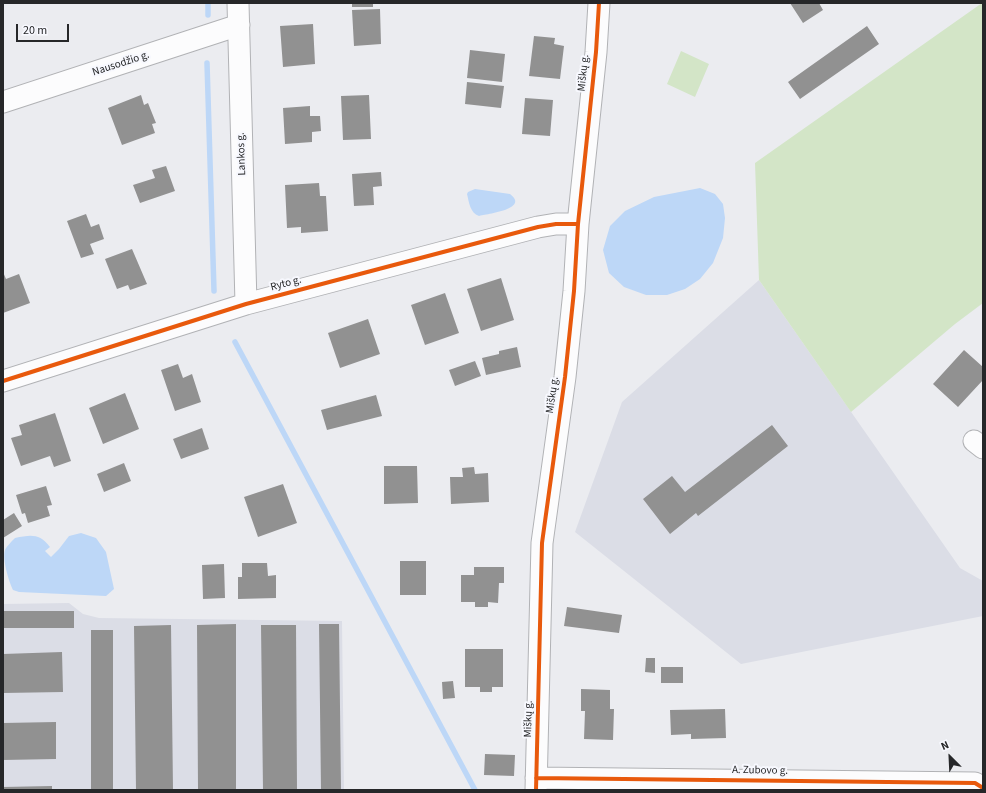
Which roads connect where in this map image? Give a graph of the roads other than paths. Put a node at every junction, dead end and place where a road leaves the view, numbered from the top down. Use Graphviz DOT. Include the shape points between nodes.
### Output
graph roads {
  1 [pos="238,3"];
  2 [pos="599,3"];
  3 [pos="238,25"];
  4 [pos="3,102"];
  5 [pos="578,224"];
  6 [pos="246,304"];
  7 [pos="3,381"];
  8 [pos="536,784"];
  9 [pos="712,785"];
  10 [pos="983,788"];
  1 -- 3 [label="street, Lankos g."];
  2 -- 5 [label="street, Miškų g."];
  3 -- 4 [label="street, Nausodžio g."];
  3 -- 6 [label="street, Lankos g."];
  5 -- 6 [label="street, Ryto g." via="538,227"];
  5 -- 8 [label="street, Miškų g." via="566,369 542,543"];
  6 -- 7 [label="street, Ryto g."];
  8 -- 9 [label="street, A. Zubovo g."];
  9 -- 10 [label="street, A. Zubovo g." via="975,783"];
}
